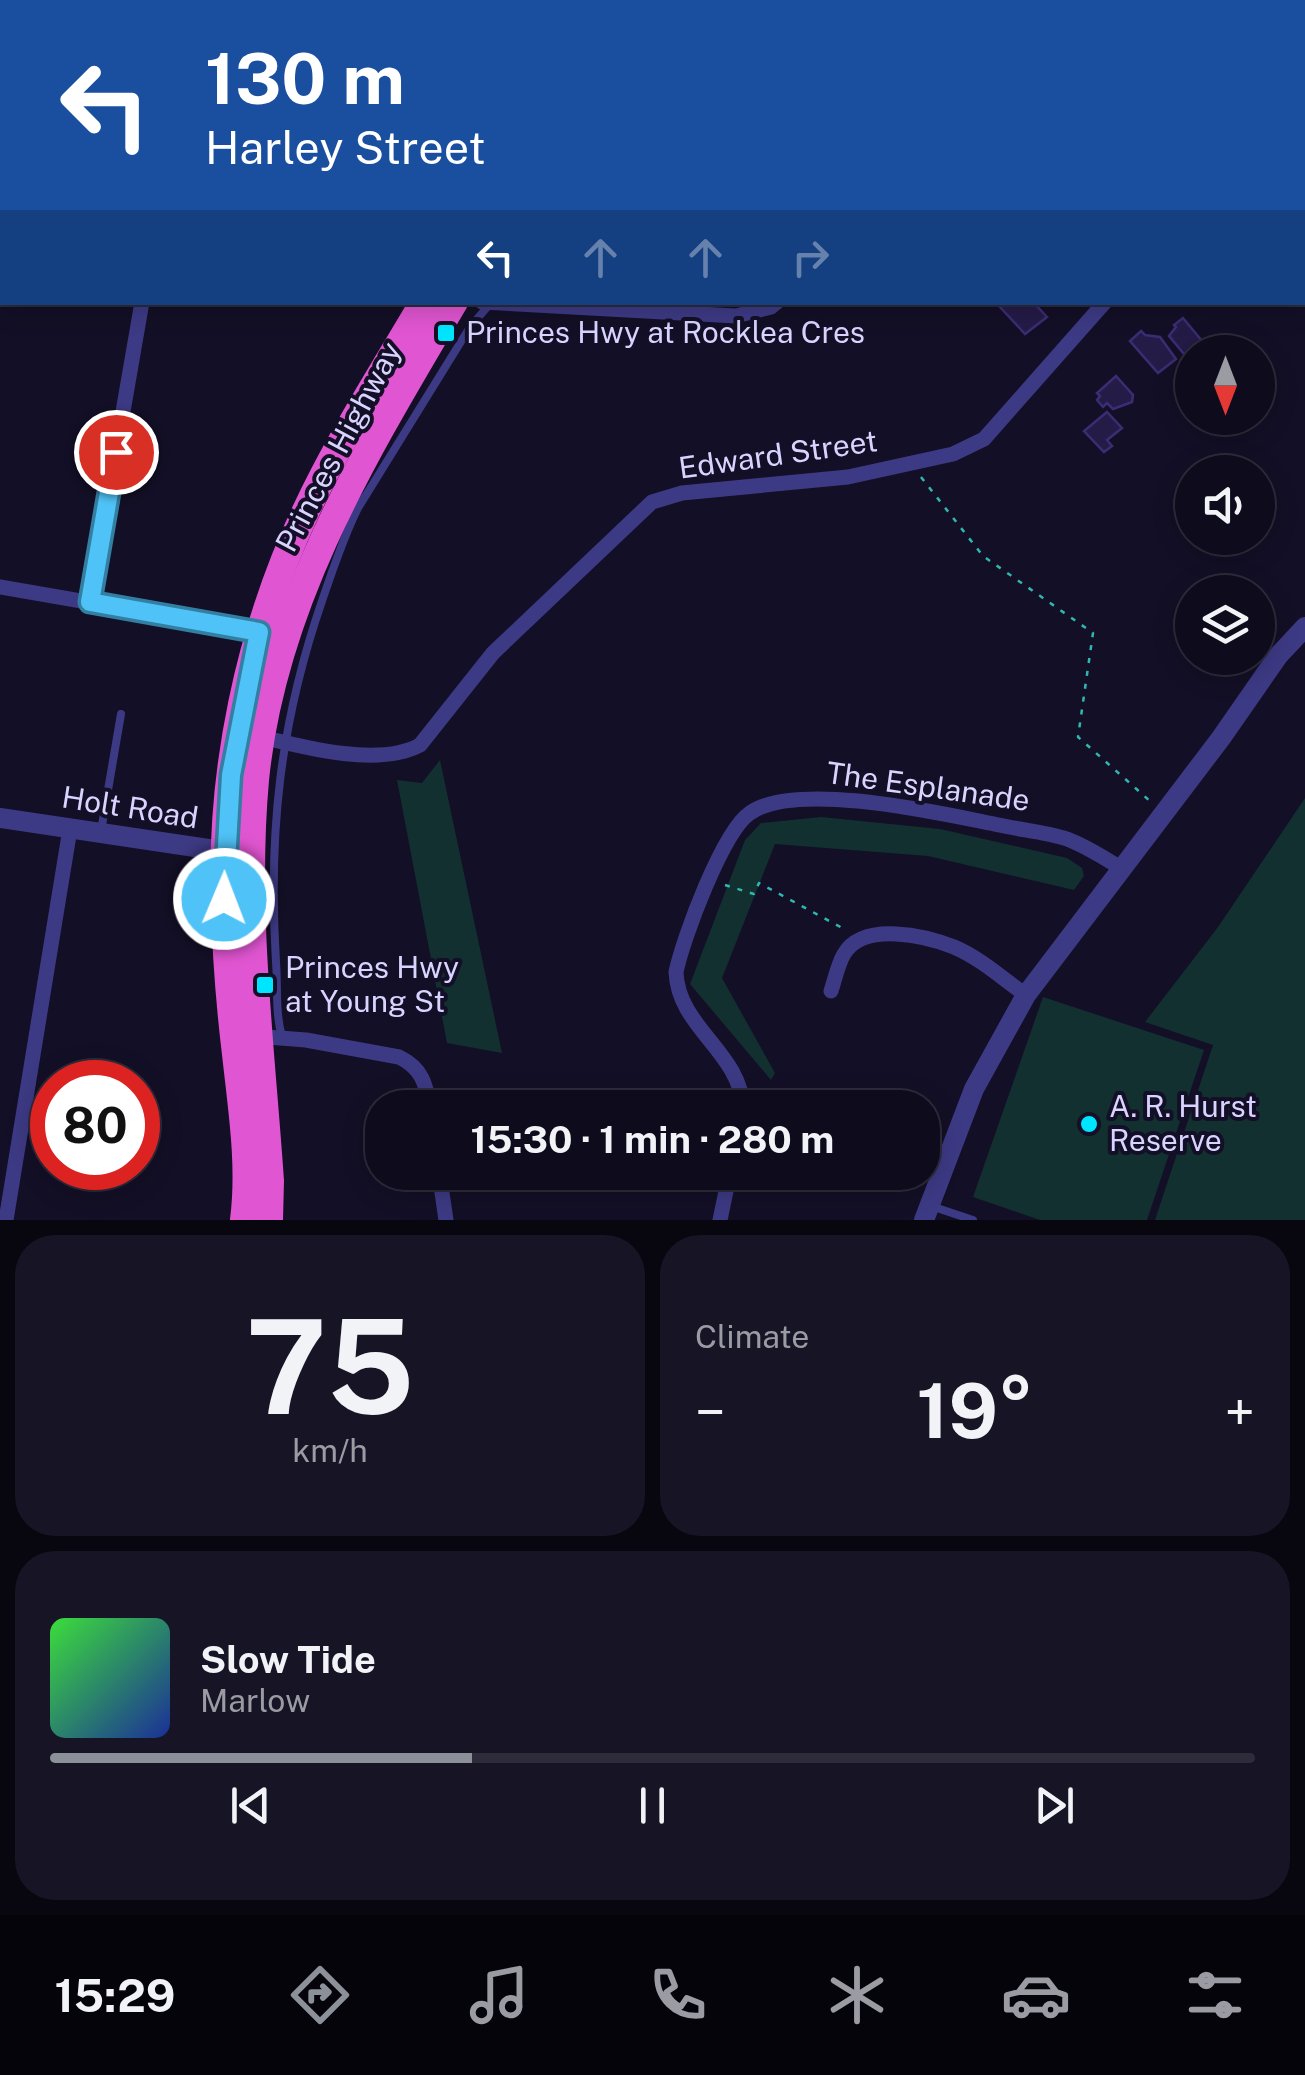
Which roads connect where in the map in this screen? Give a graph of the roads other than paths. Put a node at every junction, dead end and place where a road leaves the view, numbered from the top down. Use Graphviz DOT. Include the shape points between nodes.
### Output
graph roads {
  1 [pos="141,305"];
  2 [pos="422,305"];
  3 [pos="452,305"];
  4 [pos="486,305"];
  5 [pos="525,305"];
  6 [pos="773,305"];
  7 [pos="1102,305"];
  8 [pos="0,587"];
  9 [pos="90,602"];
  10 [pos="1305,627"];
  11 [pos="259,632"];
  12 [pos="121,714"];
  13 [pos="272,740"];
  14 [pos="0,818"];
  15 [pos="70,829"];
  16 [pos="100,831"];
  17 [pos="238,854"];
  18 [pos="1121,868"];
  19 [pos="830,990"];
  20 [pos="1026,995"];
  21 [pos="258,1036"];
  22 [pos="426,1090"];
  23 [pos="740,1090"];
  24 [pos="442,1190"];
  25 [pos="726,1190"];
  26 [pos="927,1213"];
  27 [pos="6,1220"];
  28 [pos="244,1220"];
  29 [pos="269,1220"];
  30 [pos="446,1220"];
  31 [pos="720,1220"];
  32 [pos="972,1220"];
  1 -- 9 [label="street"];
  2 -- 11 [label="highway, Princes Highway" via="304,514"];
  3 -- 13 [label="highway, Princes Highway" via="328,524 293,612"];
  4 -- 13 [label="lane, Princes Highway" via="346,532"];
  5 -- 6 [label="street" via="736,316"];
  7 -- 13 [label="street, Edward Street" via="984,439 953,454 848,477 682,493 652,502 492,653 420,745 379,756"];
  8 -- 9 [label="street"];
  9 -- 11 [label="street"];
  10 -- 18 [label="street"];
  11 -- 17 [label="highway, Princes Highway" via="237,733"];
  12 -- 16 [label="lane"];
  13 -- 17 [label="highway, Princes Highway"];
  13 -- 21 [label="lane, Princes Highway" via="276,1004"];
  14 -- 15 [label="street, Holt Road"];
  15 -- 16 [label="street, Holt Road"];
  15 -- 27 [label="street"];
  16 -- 17 [label="street, Holt Road"];
  17 -- 21 [label="highway, Princes Highway" via="252,927"];
  18 -- 20 [label="street"];
  18 -- 23 [label="street, The Esplanade" via="1065,838 917,810 823,800 758,807 739,822 710,880 679,957 677,986 688,1014 731,1067"];
  19 -- 20 [label="street" via="854,937 880,935 956,948"];
  20 -- 26 [label="street" via="974,1089"];
  21 -- 22 [label="street" via="399,1057 423,1076"];
  21 -- 28 [label="highway, Princes Highway" via="244,1128"];
  21 -- 29 [label="highway, Princes Highway"];
  24 -- 30 [label="street"];
  25 -- 31 [label="street"];
  26 -- 32 [label="lane"];
}
